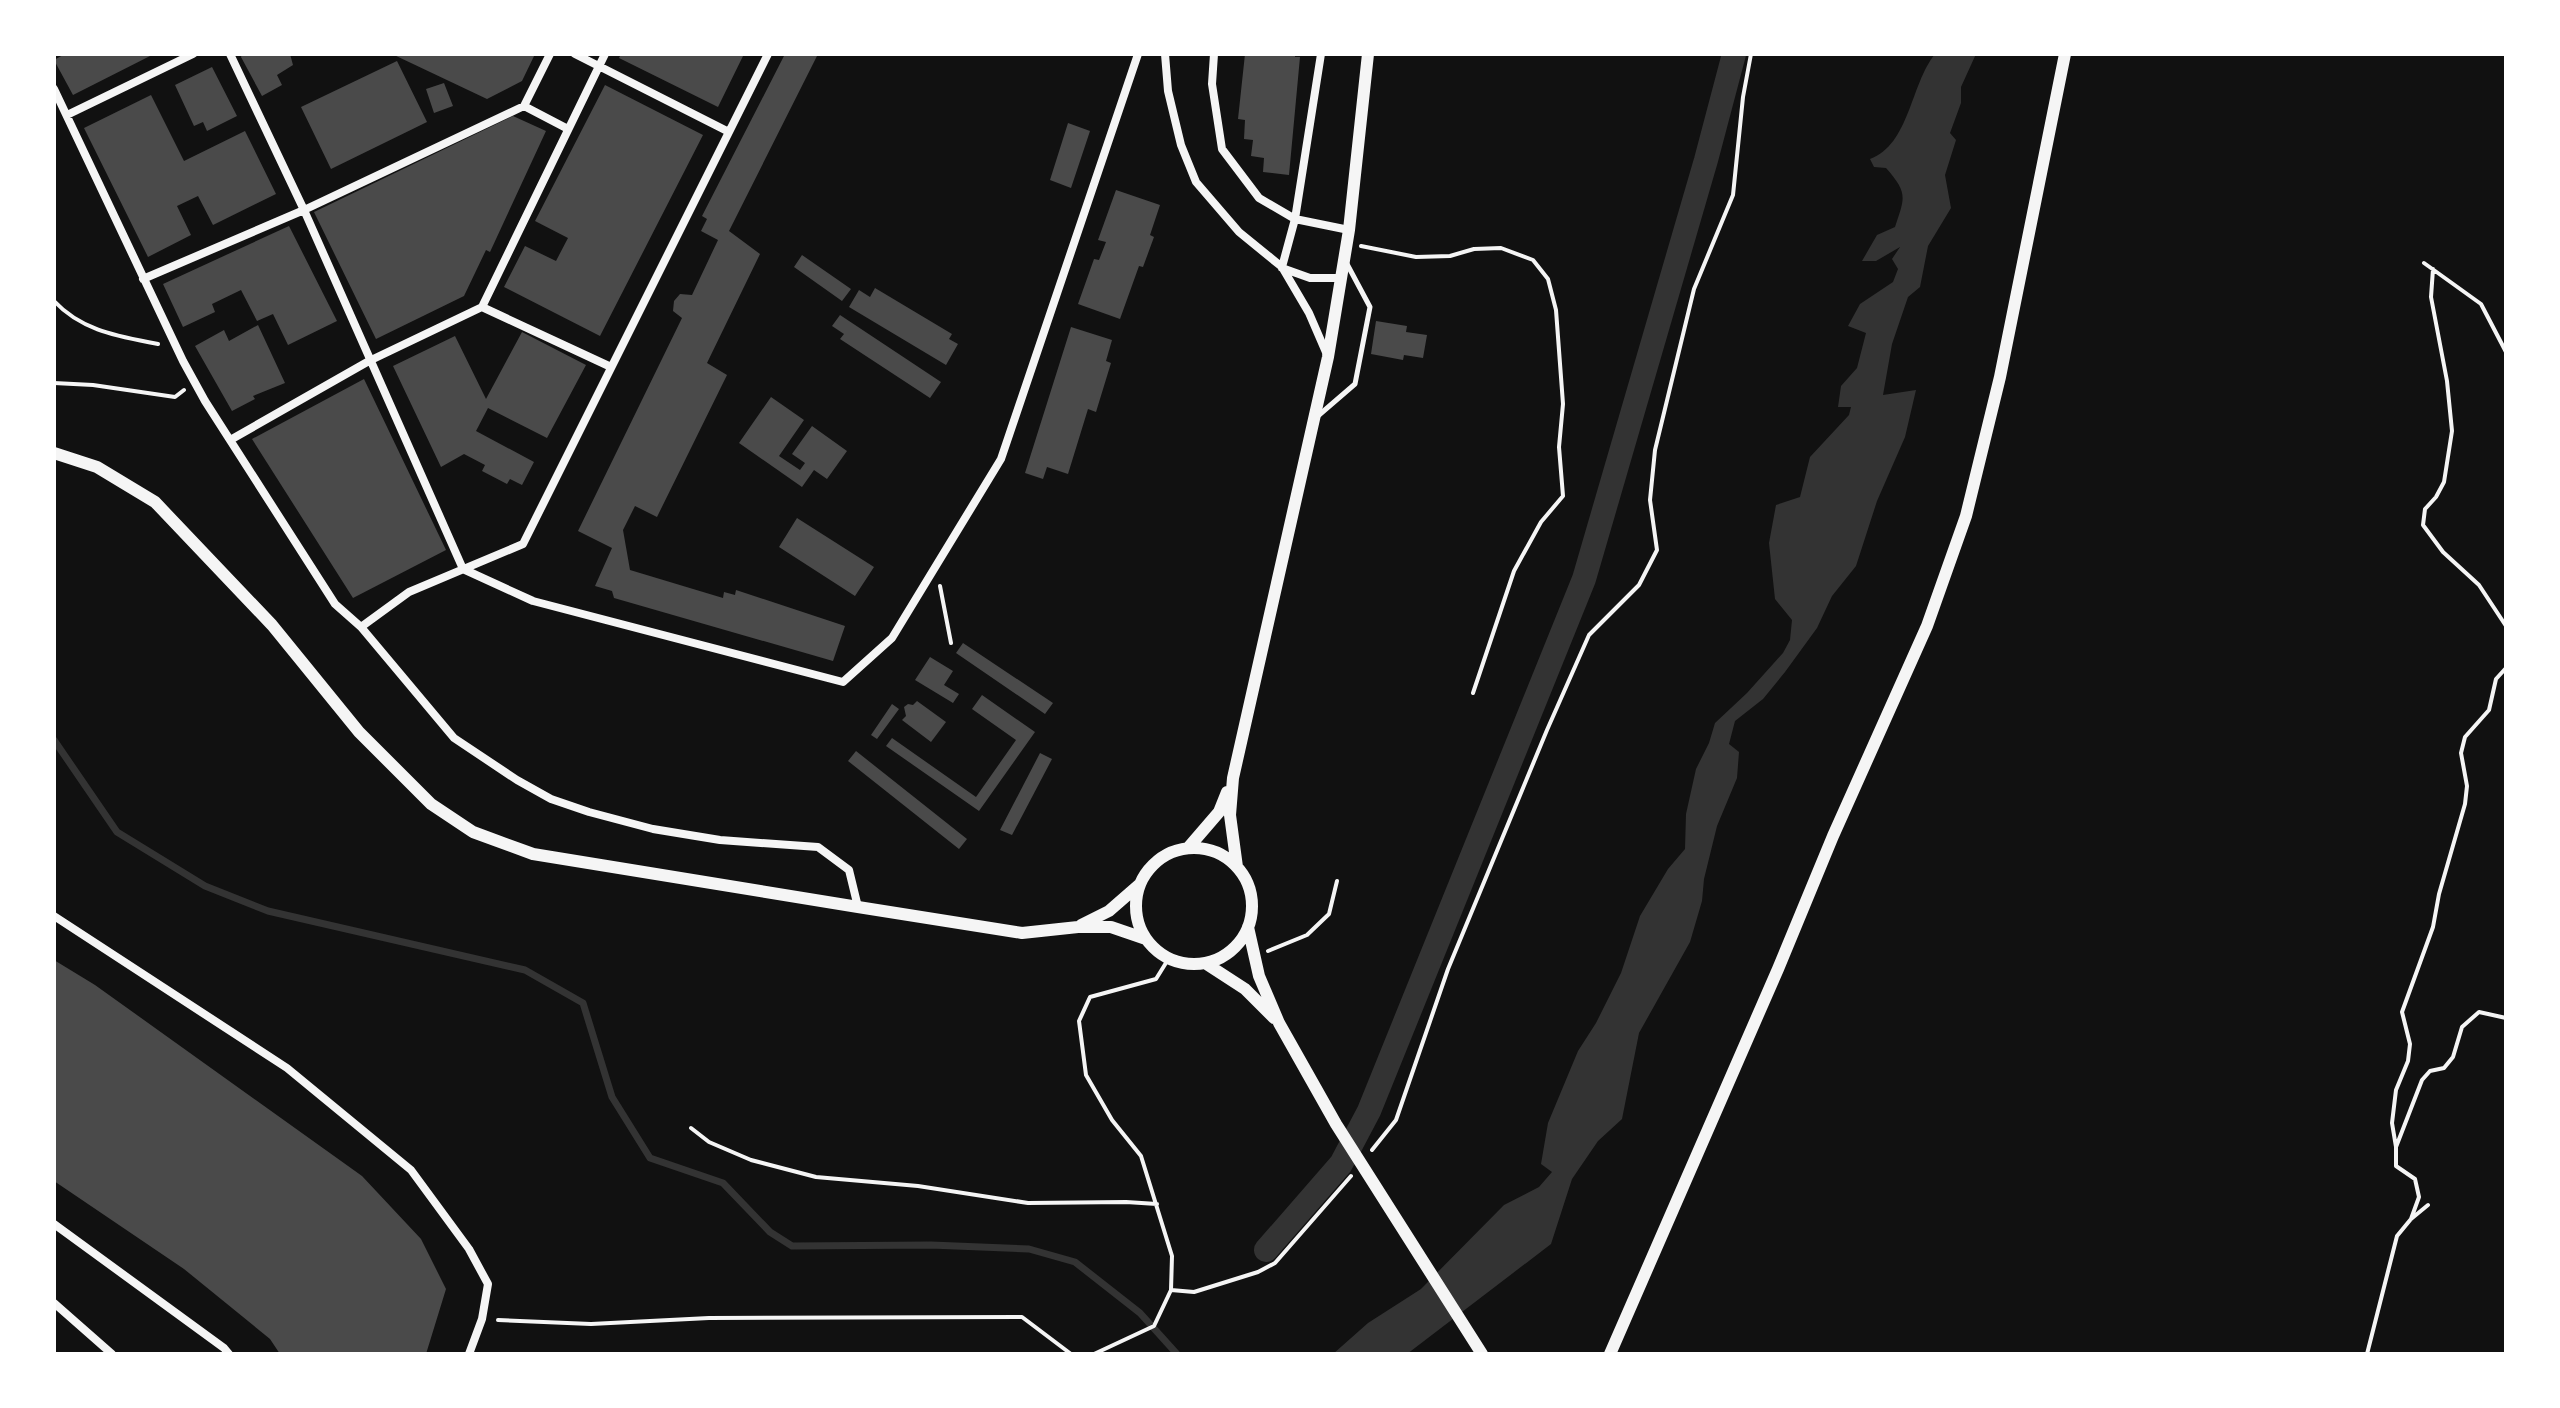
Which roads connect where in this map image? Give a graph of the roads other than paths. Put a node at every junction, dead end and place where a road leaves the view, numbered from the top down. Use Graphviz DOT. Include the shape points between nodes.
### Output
graph roads {
  1 [pos="193,54"];
  2 [pos="230,54"];
  3 [pos="550,54"];
  4 [pos="575,54"];
  5 [pos="605,54"];
  6 [pos="768,54"];
  7 [pos="1138,54"];
  8 [pos="1165,54"];
  9 [pos="1214,54"];
  10 [pos="1321,54"];
  11 [pos="1368,54"];
  12 [pos="2065,54"];
  13 [pos="599,66"];
  14 [pos="54,89"];
  15 [pos="524,106"];
  16 [pos="67,115"];
  17 [pos="568,129"];
  18 [pos="729,132"];
  19 [pos="304,210"];
  20 [pos="1295,219"];
  21 [pos="1348,237"];
  22 [pos="1344,259"];
  23 [pos="1282,267"];
  24 [pos="1341,278"];
  25 [pos="143,279"];
  26 [pos="482,307"];
  27 [pos="1328,357"];
  28 [pos="369,361"];
  29 [pos="611,367"];
  30 [pos="1315,418"];
  31 [pos="232,439"];
  32 [pos="54,453"];
  33 [pos="463,569"];
  34 [pos="361,627"];
  35 [pos="1233,778"];
  36 [pos="1188,848"];
  37 [pos="1237,867"];
  38 [pos="1140,884"];
  39 [pos="858,907"];
  40 [pos="54,916"];
  41 [pos="1078,927"];
  42 [pos="1248,927"];
  43 [pos="1146,939"];
  44 [pos="1205,963"];
  45 [pos="1279,1023"];
  46 [pos="54,1224"];
  47 [pos="54,1303"];
  48 [pos="112,1354"];
  49 [pos="229,1354"];
  50 [pos="469,1354"];
  51 [pos="1482,1354"];
  52 [pos="1610,1354"];
  1 -- 16 [label="street"];
  2 -- 19 [label="street"];
  3 -- 15 [label="street"];
  4 -- 13 [label="street"];
  5 -- 13 [label="street"];
  6 -- 18 [label="street"];
  7 -- 33 [label="street" via="1001,459 892,638 843,682 533,601"];
  8 -- 23 [label="street" via="1181,145 1196,182 1239,232"];
  9 -- 20 [label="street" via="1212,84 1222,149 1259,198"];
  10 -- 20 [label="street"];
  11 -- 21 [label="street"];
  12 -- 52 [label="street" via="1966,516 1927,626"];
  13 -- 17 [label="street"];
  13 -- 18 [label="street"];
  14 -- 16 [label="street"];
  15 -- 17 [label="street"];
  15 -- 19 [label="street"];
  16 -- 25 [label="street"];
  17 -- 26 [label="street"];
  18 -- 29 [label="street"];
  19 -- 25 [label="street"];
  19 -- 28 [label="street"];
  20 -- 21 [label="street"];
  20 -- 23 [label="street"];
  21 -- 22 [label="street"];
  22 -- 24 [label="street"];
  22 -- 30 [label="lane" via="1370,307 1355,384"];
  23 -- 24 [label="street" via="1310,278"];
  23 -- 27 [label="street"];
  24 -- 27 [label="street"];
  25 -- 31 [label="street" via="205,401"];
  26 -- 28 [label="street"];
  26 -- 29 [label="street"];
  27 -- 30 [label="street"];
  28 -- 31 [label="street"];
  28 -- 33 [label="street"];
  29 -- 33 [label="street" via="523,544"];
  30 -- 35 [label="street"];
  31 -- 34 [label="street" via="335,604"];
  32 -- 39 [label="street" via="97,467 155,502 272,625 359,732 431,804 473,832 533,854"];
  33 -- 34 [label="street" via="409,592"];
  34 -- 39 [label="street" via="454,738 517,780 551,799 653,829 818,847 849,870"];
  35 -- 36 [label="street" via="1219,812"];
  35 -- 37 [label="street" via="1230,815"];
  36 -- 37 [label="street" via="1219,854"];
  36 -- 38 [label="street" via="1159,860"];
  37 -- 42 [label="street" via="1251,895"];
  38 -- 41 [label="street" via="1109,911"];
  38 -- 43 [label="street" via="1137,918"];
  39 -- 41 [label="street" via="1022,933"];
  40 -- 50 [label="street" via="287,1068 411,1170 488,1284"];
  41 -- 43 [label="street" via="1111,927"];
  42 -- 44 [label="street" via="1234,948"];
  42 -- 45 [label="street" via="1259,976"];
  43 -- 44 [label="street" via="1169,958"];
  44 -- 45 [label="street" via="1245,989"];
  45 -- 51 [label="street" via="1336,1124"];
  46 -- 49 [label="street"];
  47 -- 48 [label="street"];
}
